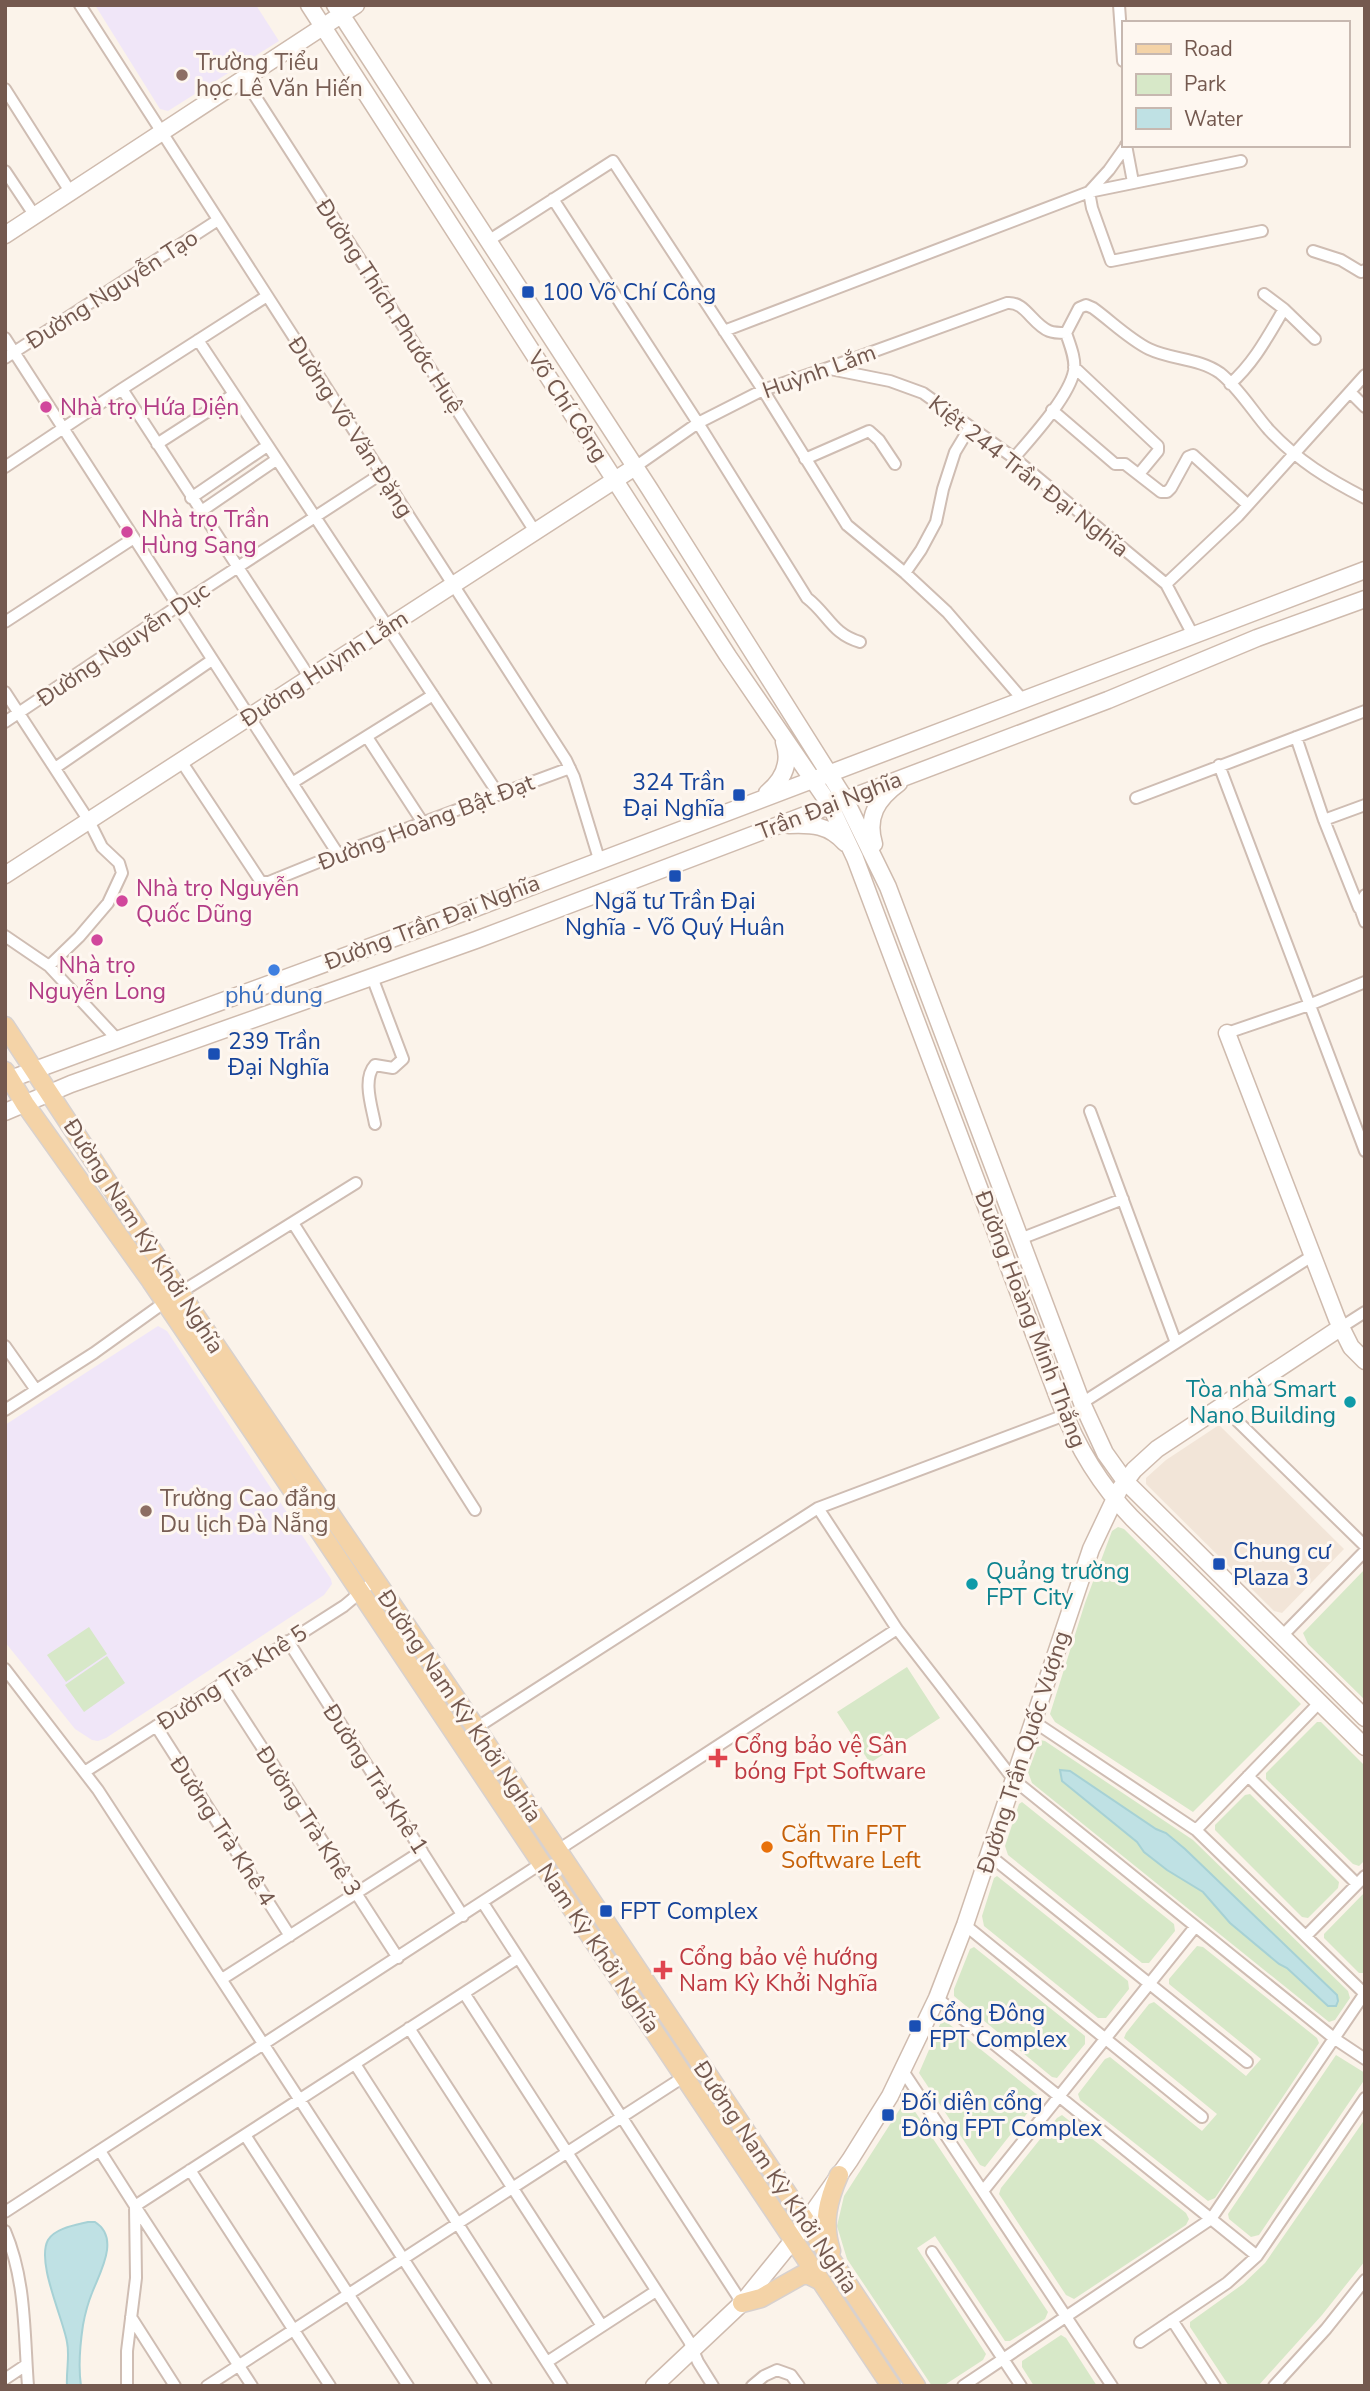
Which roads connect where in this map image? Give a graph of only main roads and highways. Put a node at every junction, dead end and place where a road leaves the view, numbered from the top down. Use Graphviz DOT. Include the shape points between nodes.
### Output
graph roads {
  1 [pos="309,5"];
  2 [pos="356,5"];
  3 [pos="338,10"];
  4 [pos="323,27"];
  5 [pos="5,235"];
  6 [pos="639,465"];
  7 [pos="615,480"];
  8 [pos="1365,570"];
  9 [pos="1365,599"];
  10 [pos="1248,616"];
  11 [pos="1257,638"];
  12 [pos="779,730"];
  13 [pos="852,763"];
  14 [pos="919,771"];
  15 [pos="828,772"];
  16 [pos="812,778"];
  17 [pos="760,798"];
  18 [pos="838,802"];
  19 [pos="776,826"];
  20 [pos="855,858"];
  21 [pos="7,869"];
  22 [pos="888,887"];
  23 [pos="465,912"];
  24 [pos="476,940"];
  25 [pos="5,1026"];
  26 [pos="1227,1033"];
  27 [pos="34,1069"];
  28 [pos="7,1077"];
  29 [pos="50,1094"];
  30 [pos="25,1104"];
  31 [pos="5,1112"];
  32 [pos="1020,1238"];
  33 [pos="1001,1245"];
  34 [pos="181,1292"];
  35 [pos="165,1302"];
  36 [pos="1340,1328"];
  37 [pos="1365,1361"];
  38 [pos="1125,1481"];
  39 [pos="1114,1499"];
  40 [pos="1282,1636"];
  41 [pos="1267,1651"];
  42 [pos="1365,1718"];
  43 [pos="1365,1747"];
  44 [pos="839,2175"];
  45 [pos="805,2220"];
  46 [pos="794,2239"];
  47 [pos="837,2267"];
  48 [pos="821,2281"];
  49 [pos="742,2303"];
  50 [pos="654,2386"];
  51 [pos="891,2386"];
  52 [pos="916,2386"];
  1 -- 4 [label="main road, Võ Chí Công"];
  2 -- 3 [label="main road"];
  3 -- 4 [label="main road"];
  3 -- 6 [label="main road, Võ Chí Công"];
  4 -- 5 [label="main road"];
  4 -- 7 [label="main road, Võ Chí Công"];
  6 -- 7 [label="main road, Đường Huỳnh Lắm"];
  6 -- 15 [label="main road, Võ Chí Công"];
  7 -- 12 [label="main road, Võ Chí Công"];
  7 -- 21 [label="main road, Đường Huỳnh Lắm" via="89,821"];
  8 -- 10 [label="main road, Trần Đại Nghĩa"];
  9 -- 11 [label="main road, Trần Đại Nghĩa"];
  10 -- 11 [label="main road"];
  10 -- 13 [label="main road, Trần Đại Nghĩa"];
  11 -- 14 [label="main road, Trần Đại Nghĩa"];
  12 -- 16 [label="main road, Võ Chí Công"];
  12 -- 17 [label="main road" via="787,754 785,769 775,786"];
  13 -- 15 [label="main road, Đường Trần Đại Nghĩa"];
  14 -- 18 [label="main road, Trần Đại Nghĩa"];
  14 -- 22 [label="main road" via="887,792 872,814 872,839"];
  15 -- 16 [label="main road, Đường Trần Đại Nghĩa"];
  15 -- 18 [label="main road, Võ Chí Công"];
  16 -- 17 [label="main road, Đường Trần Đại Nghĩa"];
  16 -- 18 [label="main road, Võ Chí Công"];
  17 -- 23 [label="main road, Đường Trần Đại Nghĩa"];
  18 -- 19 [label="main road, Trần Đại Nghĩa"];
  18 -- 20 [label="main road, Đường Hoàng Minh Thắng"];
  18 -- 22 [label="main road, Đường Hoàng Minh Thắng"];
  19 -- 20 [label="main road" via="824,827 836,833"];
  19 -- 24 [label="main road, Trần Đại Nghĩa"];
  20 -- 33 [label="main road, Đường Hoàng Minh Thắng"];
  22 -- 32 [label="main road, Đường Hoàng Minh Thắng"];
  23 -- 24 [label="main road"];
  23 -- 27 [label="main road, Đường Trần Đại Nghĩa"];
  24 -- 29 [label="main road, Trần Đại Nghĩa"];
  25 -- 27 [label="main road, Đường Nam Kỳ Khởi Nghĩa"];
  26 -- 36 [label="main road"];
  27 -- 28 [label="main road, Đường Trần Đại Nghĩa"];
  27 -- 29 [label="main road, Đường Nam Kỳ Khởi Nghĩa"];
  28 -- 30 [label="main road, Đường Nam Kỳ Khởi Nghĩa"];
  29 -- 30 [label="main road"];
  29 -- 34 [label="main road, Đường Nam Kỳ Khởi Nghĩa"];
  30 -- 31 [label="main road"];
  30 -- 35 [label="main road, Đường Nam Kỳ Khởi Nghĩa"];
  32 -- 33 [label="main road"];
  32 -- 38 [label="main road, Đường Hoàng Minh Thắng" via="1082,1403"];
  33 -- 39 [label="main road, Đường Hoàng Minh Thắng" via="1065,1415 1092,1469"];
  34 -- 35 [label="main road"];
  34 -- 45 [label="main road, Đường Nam Kỳ Khởi Nghĩa"];
  35 -- 46 [label="main road, Nam Kỳ Khởi Nghĩa"];
  36 -- 37 [label="main road"];
  36 -- 38 [label="main road, Đường Trần Quốc Vượng" via="1157,1449"];
  38 -- 39 [label="main road, Đường Trần Quốc Vượng"];
  38 -- 40 [label="main road, Đường Hoàng Minh Thắng"];
  39 -- 41 [label="main road, Đường Hoàng Minh Thắng"];
  39 -- 44 [label="main road, Đường Trần Quốc Vượng" via="1086,1560 937,1998 871,2130"];
  40 -- 41 [label="main road"];
  40 -- 42 [label="main road, Đường Hoàng Minh Thắng"];
  41 -- 43 [label="main road, Đường Hoàng Minh Thắng"];
  44 -- 45 [label="main road, Đường Trần Quốc Vượng"];
  44 -- 47 [label="main road" via="826,2220"];
  45 -- 46 [label="main road, Đường Trần Quốc Vượng"];
  45 -- 47 [label="main road, Đường Nam Kỳ Khởi Nghĩa"];
  46 -- 48 [label="main road, Nam Kỳ Khởi Nghĩa"];
  46 -- 49 [label="main road, Đường Trần Quốc Vượng"];
  47 -- 52 [label="main road, Đường Nam Kỳ Khởi Nghĩa"];
  48 -- 49 [label="main road" via="802,2275"];
  48 -- 51 [label="main road, Nam Kỳ Khởi Nghĩa"];
  49 -- 50 [label="main road, Đường Trần Quốc Vượng"];
}
